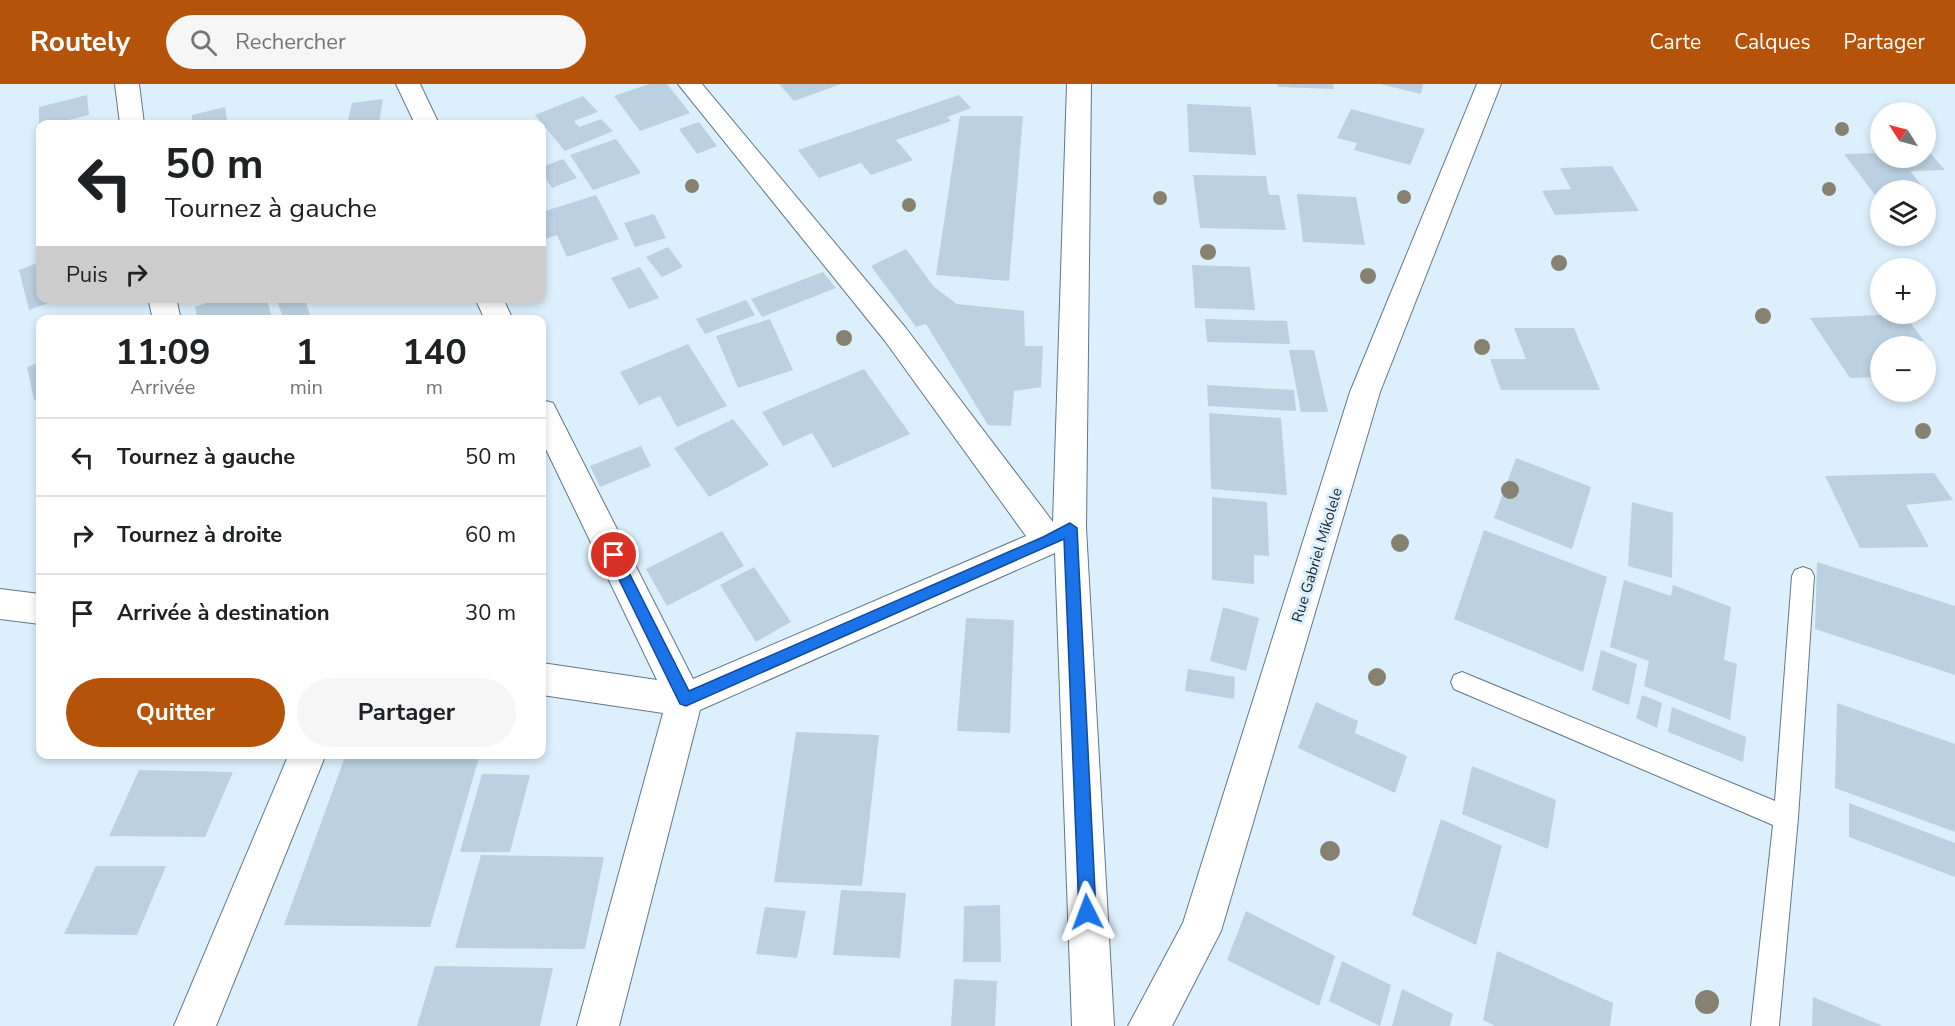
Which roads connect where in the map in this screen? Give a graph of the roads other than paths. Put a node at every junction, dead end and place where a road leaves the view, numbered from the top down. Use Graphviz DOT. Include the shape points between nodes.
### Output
graph roads {
  1 [pos="127,84"];
  2 [pos="408,84"];
  3 [pos="690,84"];
  4 [pos="1079,84"];
  5 [pos="1489,84"];
  6 [pos="132,120"];
  7 [pos="425,120"];
  8 [pos="546,419"];
  9 [pos="1059,535"];
  10 [pos="1803,576"];
  11 [pos="0,604"];
  12 [pos="36,608"];
  13 [pos="546,680"];
  14 [pos="1462,682"];
  15 [pos="686,700"];
  16 [pos="306,759"];
  17 [pos="1786,818"];
  18 [pos="195,1026"];
  19 [pos="598,1026"];
  20 [pos="1093,1026"];
  21 [pos="1149,1026"];
  22 [pos="1765,1026"];
  1 -- 6 [label="street"];
  2 -- 7 [label="street"];
  3 -- 9 [label="street"];
  4 -- 9 [label="street"];
  5 -- 21 [label="street, Rue Gabriel Mikolele" via="1365,392 1202,931"];
  8 -- 15 [label="street"];
  9 -- 15 [label="street"];
  9 -- 20 [label="street"];
  10 -- 17 [label="lane"];
  11 -- 12 [label="street"];
  13 -- 15 [label="street"];
  14 -- 17 [label="lane"];
  15 -- 19 [label="street"];
  16 -- 18 [label="street"];
  17 -- 22 [label="lane"];
}
